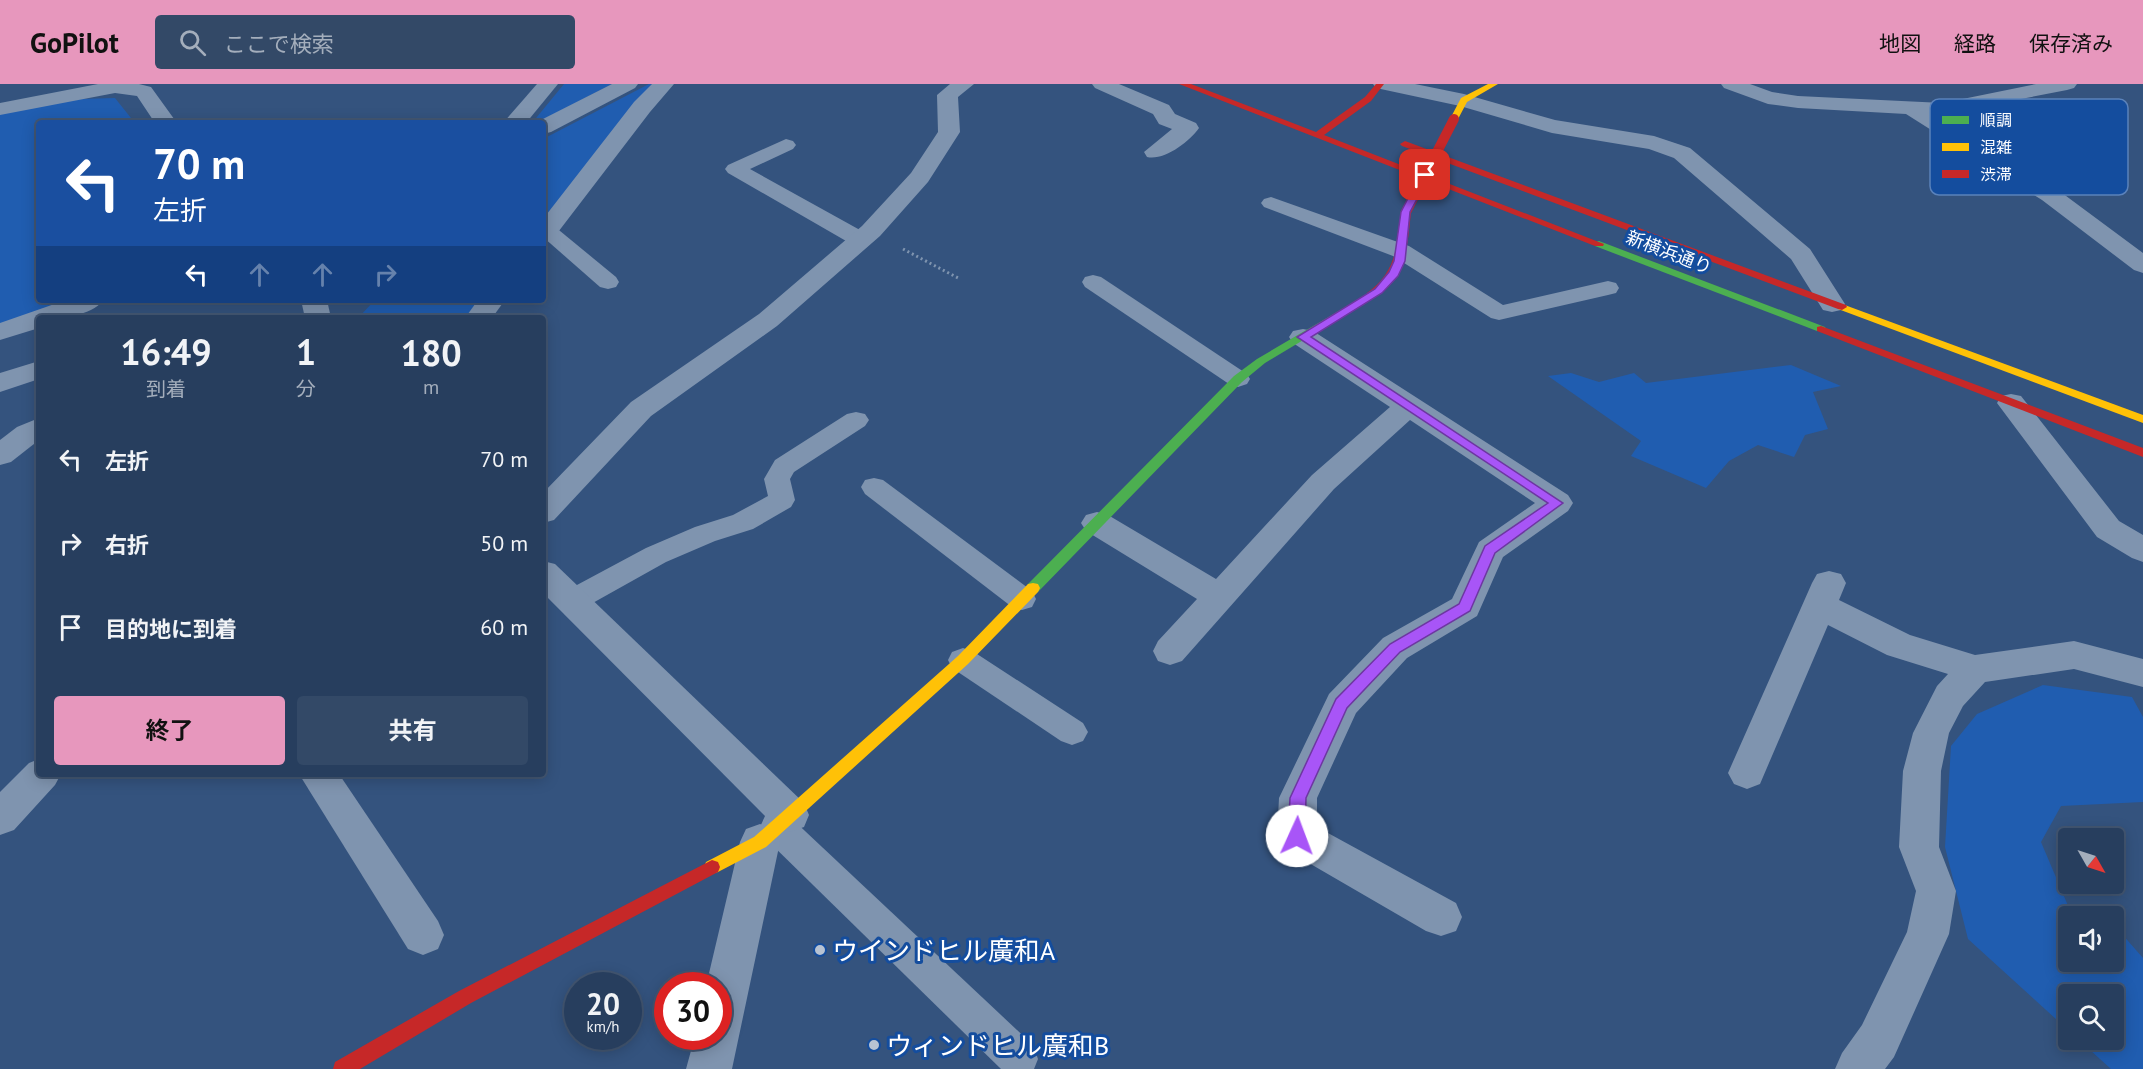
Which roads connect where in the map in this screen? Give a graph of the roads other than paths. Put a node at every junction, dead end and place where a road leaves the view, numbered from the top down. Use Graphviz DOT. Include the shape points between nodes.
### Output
graph roads {
  1 [pos="548,84"];
  2 [pos="628,84"];
  3 [pos="664,84"];
  4 [pos="964,84"];
  5 [pos="1102,84"];
  6 [pos="1183,84"];
  7 [pos="1382,84"];
  8 [pos="1494,84"];
  9 [pos="1731,84"];
  10 [pos="2067,84"];
  11 [pos="1914,98"];
  12 [pos="1994,99"];
  13 [pos="1930,102"];
  14 [pos="0,109"];
  15 [pos="1459,109"];
  16 [pos="1930,109"];
  17 [pos="1318,112"];
  18 [pos="164,120"];
  19 [pos="517,120"];
  20 [pos="1346,122"];
  21 [pos="546,125"];
  22 [pos="1318,135"];
  23 [pos="1396,141"];
  24 [pos="786,145"];
  25 [pos="1155,152"];
  26 [pos="2050,195"];
  27 [pos="1271,203"];
  28 [pos="546,232"];
  29 [pos="546,234"];
  30 [pos="866,236"];
  31 [pos="1401,251"];
  32 [pos="2143,265"];
  33 [pos="608,282"];
  34 [pos="1093,282"];
  35 [pos="1608,288"];
  36 [pos="82,303"];
  37 [pos="490,303"];
  38 [pos="1832,304"];
  39 [pos="48,315"];
  40 [pos="480,315"];
  41 [pos="36,319"];
  42 [pos="0,332"];
  43 [pos="1303,337"];
  44 [pos="36,371"];
  45 [pos="1238,379"];
  46 [pos="0,383"];
  47 [pos="2011,403"];
  48 [pos="1408,406"];
  49 [pos="2143,419"];
  50 [pos="856,420"];
  51 [pos="36,430"];
  52 [pos="2143,453"];
  53 [pos="0,455"];
  54 [pos="874,488"];
  55 [pos="546,509"];
  56 [pos="1097,524"];
  57 [pos="2143,550"];
  58 [pos="546,576"];
  59 [pos="1220,597"];
  60 [pos="1022,599"];
  61 [pos="572,601"];
  62 [pos="1170,651"];
  63 [pos="963,660"];
  64 [pos="1975,669"];
  65 [pos="2143,673"];
  66 [pos="1072,732"];
  67 [pos="1747,773"];
  68 [pos="39,777"];
  69 [pos="320,777"];
  70 [pos="0,818"];
  71 [pos="776,828"];
  72 [pos="1441,917"];
  73 [pos="423,935"];
  74 [pos="732,980"];
  75 [pos="714,1050"];
  76 [pos="1019,1059"];
  77 [pos="342,1069"];
  78 [pos="709,1069"];
  79 [pos="1858,1069"];
  1 -- 19 [label="street"];
  2 -- 21 [label="street"];
  3 -- 28 [label="street"];
  4 -- 30 [label="street" via="947,95 949,132 921,177"];
  5 -- 25 [label="street" via="1161,110 1167,119 1188,128"];
  6 -- 22 [label="street, 新横浜通り"];
  7 -- 15 [label="street"];
  7 -- 20 [label="street"];
  8 -- 15 [label="street"];
  9 -- 11 [label="street" via="1768,98 1798,102"];
  10 -- 12 [label="street"];
  11 -- 13 [label="street"];
  11 -- 16 [label="street"];
  14 -- 18 [label="street" via="127,87 144,91"];
  15 -- 31 [label="street, bridge" via="1406,212"];
  15 -- 38 [label="street" via="1654,143 1682,153 1801,254"];
  17 -- 20 [label="street"];
  20 -- 22 [label="street"];
  22 -- 47 [label="street, 新横浜通り"];
  23 -- 38 [label="street, 新横浜通り"];
  24 -- 30 [label="lane" via="735,169"];
  26 -- 32 [label="street"];
  27 -- 31 [label="lane"];
  29 -- 33 [label="lane"];
  30 -- 55 [label="street" via="768,320 641,409"];
  31 -- 35 [label="lane" via="1499,313"];
  31 -- 43 [label="street" via="1394,273 1378,291"];
  34 -- 45 [label="lane"];
  36 -- 39 [label="street"];
  37 -- 40 [label="street"];
  38 -- 49 [label="street, 新横浜通り"];
  41 -- 42 [label="street"];
  43 -- 45 [label="street"];
  43 -- 48 [label="street"];
  44 -- 46 [label="street"];
  45 -- 56 [label="street"];
  47 -- 52 [label="street, 新横浜通り"];
  47 -- 57 [label="street" via="2108,529"];
  48 -- 59 [label="street" via="1323,482"];
  48 -- 72 [label="street" via="1557,503 1490,550 1465,607 1395,648 1342,704 1298,798 1297,836"];
  50 -- 61 [label="lane" via="784,466 777,479 782,500 743,522 656,555"];
  51 -- 53 [label="street"];
  54 -- 60 [label="lane"];
  56 -- 59 [label="street"];
  56 -- 60 [label="street"];
  58 -- 61 [label="street"];
  59 -- 62 [label="street"];
  60 -- 63 [label="street"];
  61 -- 71 [label="street"];
  63 -- 66 [label="lane"];
  63 -- 71 [label="street"];
  64 -- 65 [label="street" via="2073,656"];
  64 -- 67 [label="street" via="1899,645 1824,594"];
  64 -- 79 [label="street" via="1950,696 1931,733 1922,771 1919,847 1936,891 1928,934 1878,1041"];
  68 -- 70 [label="street"];
  69 -- 73 [label="street"];
  71 -- 74 [label="street"];
  71 -- 76 [label="lane"];
  71 -- 77 [label="street" via="465,997"];
  75 -- 78 [label="street"];
}
